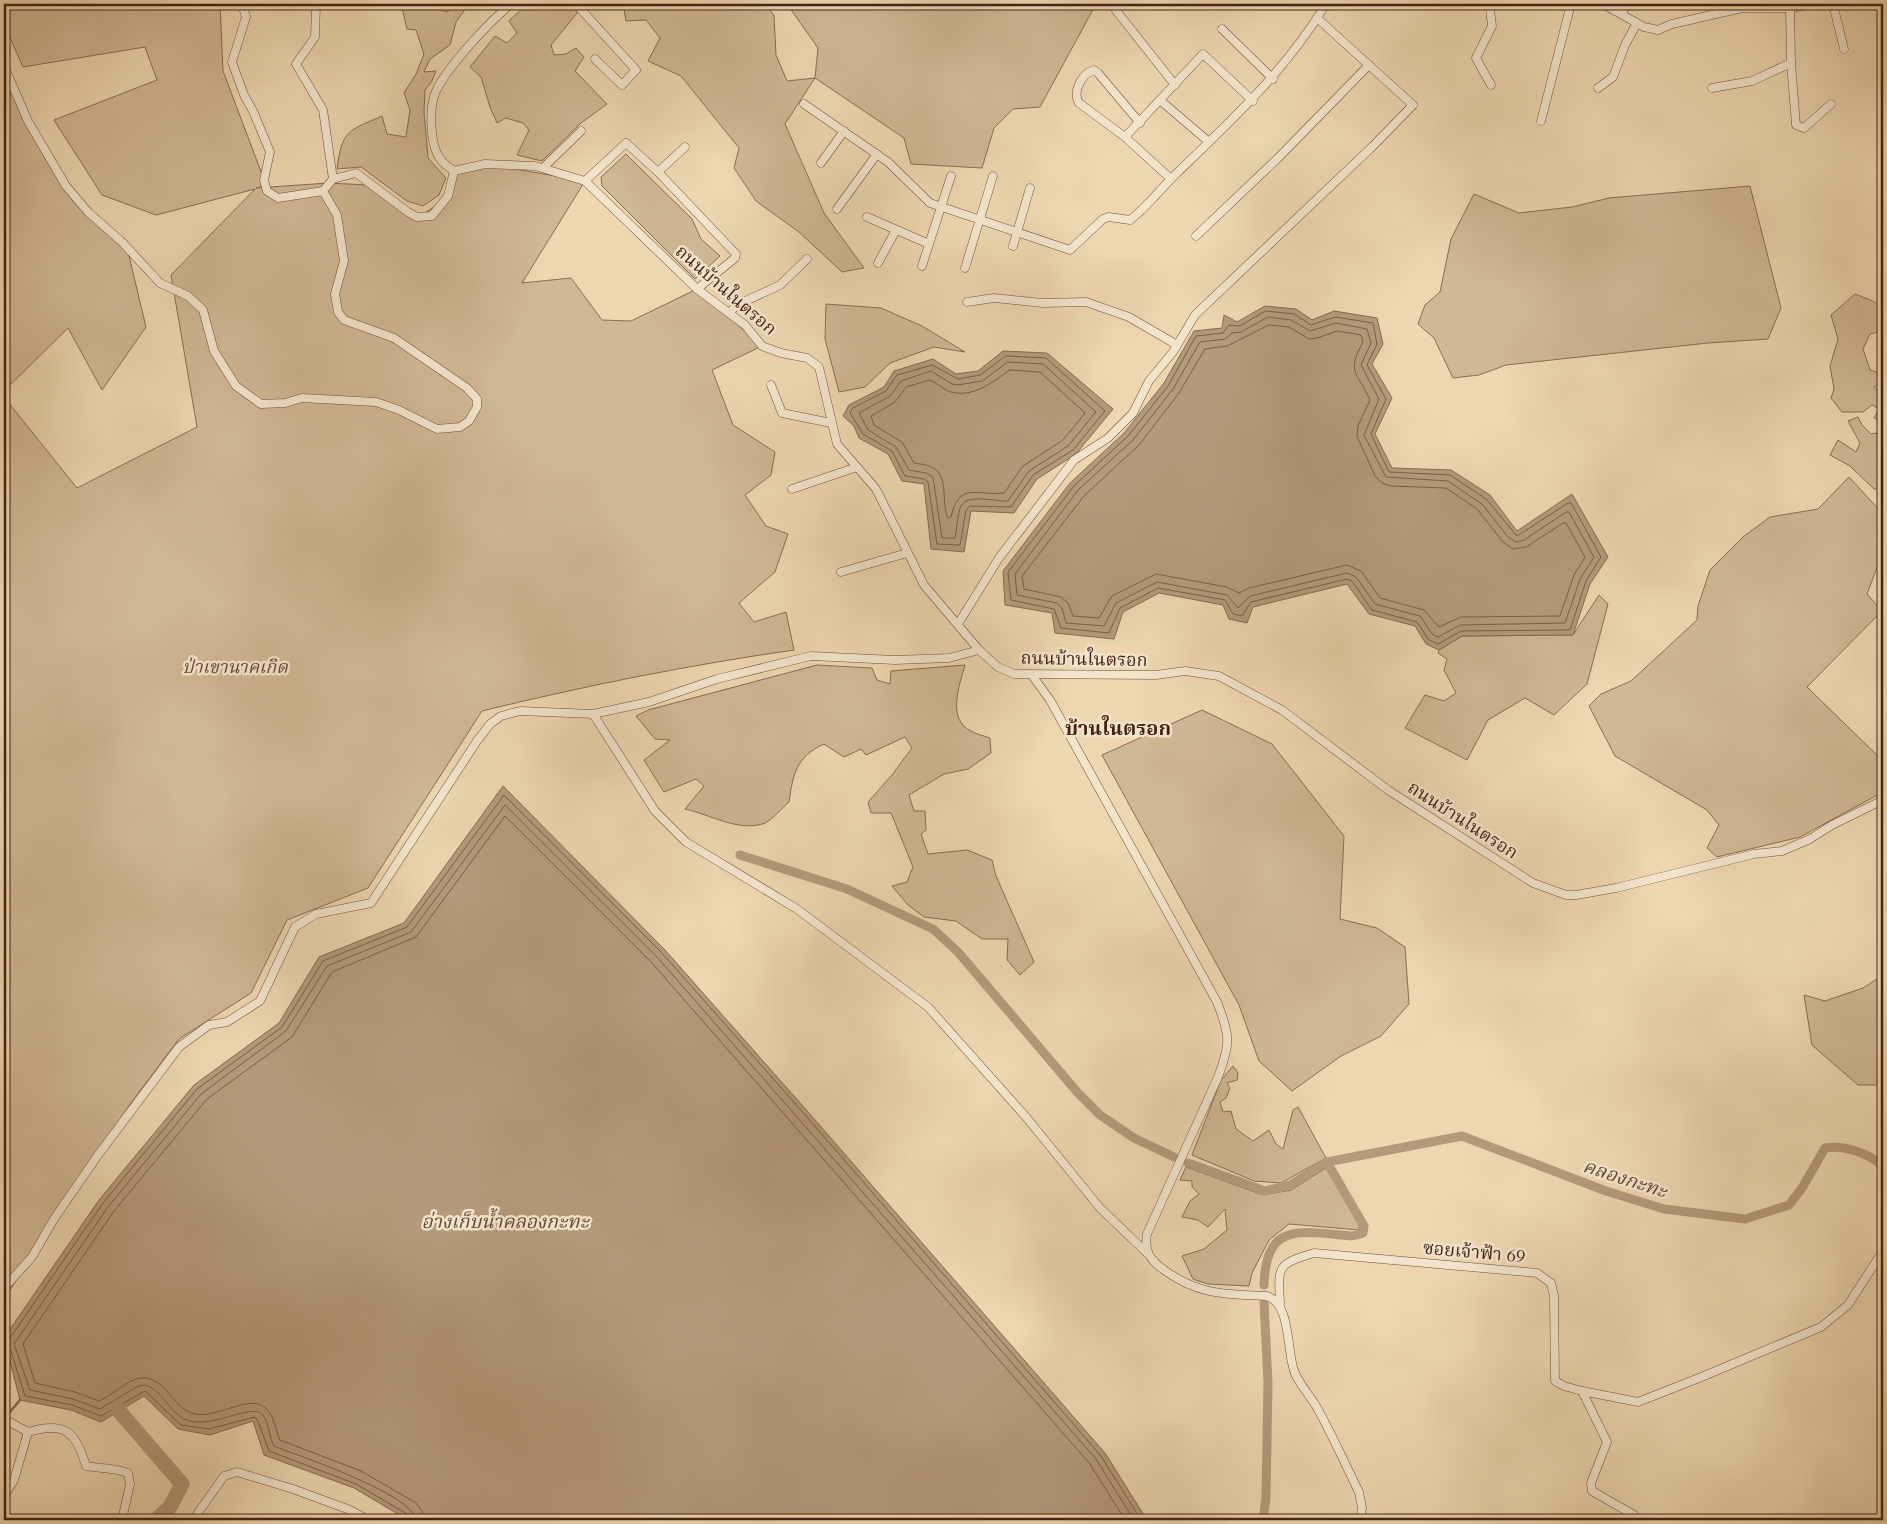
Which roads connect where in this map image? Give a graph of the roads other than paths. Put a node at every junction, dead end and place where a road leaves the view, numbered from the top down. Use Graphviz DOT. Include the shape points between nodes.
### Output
graph roads {
  1 [pos="242,4"];
  2 [pos="316,4"];
  3 [pos="511,4"];
  4 [pos="576,4"];
  5 [pos="1111,4"];
  6 [pos="1326,4"];
  7 [pos="1495,4"];
  8 [pos="1571,4"];
  9 [pos="1603,4"];
  10 [pos="1626,4"];
  11 [pos="1814,4"];
  12 [pos="1833,4"];
  13 [pos="1790,8"];
  14 [pos="1622,14"];
  15 [pos="1317,18"];
  16 [pos="1638,23"];
  17 [pos="1222,29"];
  18 [pos="1844,49"];
  19 [pos="595,59"];
  20 [pos="1791,63"];
  21 [pos="1369,65"];
  22 [pos="4,66"];
  23 [pos="1273,79"];
  24 [pos="1175,85"];
  25 [pos="1491,85"];
  26 [pos="1598,88"];
  27 [pos="1712,88"];
  28 [pos="1253,100"];
  29 [pos="1161,102"];
  30 [pos="804,104"];
  31 [pos="1831,104"];
  32 [pos="1541,121"];
  33 [pos="1140,123"];
  34 [pos="581,131"];
  35 [pos="844,131"];
  36 [pos="1125,137"];
  37 [pos="1209,142"];
  38 [pos="685,147"];
  39 [pos="877,154"];
  40 [pos="821,163"];
  41 [pos="543,168"];
  42 [pos="454,171"];
  43 [pos="658,172"];
  44 [pos="951,176"];
  45 [pos="993,176"];
  46 [pos="333,178"];
  47 [pos="1171,179"];
  48 [pos="585,181"];
  49 [pos="1030,188"];
  50 [pos="323,191"];
  51 [pos="939,208"];
  52 [pos="837,209"];
  53 [pos="867,216"];
  54 [pos="979,220"];
  55 [pos="896,230"];
  56 [pos="1017,233"];
  57 [pos="1196,236"];
  58 [pos="929,244"];
  59 [pos="1013,246"];
  60 [pos="808,259"];
  61 [pos="878,263"];
  62 [pos="922,266"];
  63 [pos="965,268"];
  64 [pos="697,289"];
  65 [pos="967,302"];
  66 [pos="729,313"];
  67 [pos="1177,345"];
  68 [pos="771,385"];
  69 [pos="830,423"];
  70 [pos="857,467"];
  71 [pos="792,489"];
  72 [pos="907,553"];
  73 [pos="841,572"];
  74 [pos="958,624"];
  75 [pos="979,650"];
  76 [pos="1032,674"];
  77 [pos="594,714"];
  78 [pos="1883,800"];
  79 [pos="1883,1251"];
  80 [pos="1148,1255"];
  81 [pos="4,1288"];
  82 [pos="1280,1304"];
  83 [pos="1582,1391"];
  84 [pos="4,1419"];
  85 [pos="28,1432"];
  86 [pos="4,1496"];
  87 [pos="122,1520"];
  88 [pos="193,1520"];
  89 [pos="368,1520"];
  90 [pos="1360,1520"];
  91 [pos="1631,1520"];
  1 -- 50 [label="street" via="246,17 232,62 270,152 264,180 268,191 278,198"];
  2 -- 46 [label="street" via="315,37 296,64 323,110"];
  3 -- 42 [label="street" via="452,67 436,91 431,127 435,147 441,161"];
  4 -- 19 [label="street" via="636,70 622,86"];
  5 -- 24 [label="street"];
  6 -- 15 [label="street"];
  7 -- 25 [label="street" via="1490,9 1492,26 1476,58"];
  8 -- 32 [label="street"];
  9 -- 14 [label="street"];
  10 -- 14 [label="street"];
  11 -- 13 [label="street"];
  12 -- 18 [label="street"];
  13 -- 16 [label="street" via="1742,8 1658,30 1650,30"];
  13 -- 20 [label="street"];
  14 -- 16 [label="street"];
  15 -- 21 [label="street"];
  15 -- 23 [label="street"];
  16 -- 26 [label="street" via="1614,77"];
  17 -- 23 [label="street"];
  20 -- 27 [label="street" via="1752,81"];
  20 -- 31 [label="street" via="1798,128 1804,128"];
  21 -- 57 [label="street"];
  21 -- 67 [label="street" via="1413,105 1195,315"];
  22 -- 50 [label="street" via="28,121 66,186 160,283 188,296 203,310 214,351 236,386 261,404 302,398 368,401 399,410 438,429 460,427 469,421 477,407 477,399 467,388 394,338 344,320 338,312 336,294 344,261 337,215"];
  23 -- 28 [label="street"];
  24 -- 28 [label="street" via="1203,54"];
  24 -- 29 [label="street"];
  28 -- 37 [label="street"];
  29 -- 33 [label="street"];
  29 -- 37 [label="street"];
  30 -- 35 [label="street"];
  33 -- 36 [label="street"];
  33 -- 36 [label="street" via="1094,70 1087,73 1076,98"];
  34 -- 41 [label="street"];
  35 -- 39 [label="street"];
  35 -- 40 [label="street"];
  36 -- 47 [label="street"];
  37 -- 47 [label="street"];
  38 -- 43 [label="street"];
  39 -- 51 [label="street"];
  39 -- 52 [label="street"];
  41 -- 42 [label="street, ถนนบ้านในตรอก" via="485,164"];
  41 -- 48 [label="street, ถนนบ้านในตรอก"];
  42 -- 46 [label="street" via="448,196 432,216 418,217 356,174"];
  43 -- 48 [label="street" via="626,143"];
  43 -- 64 [label="street" via="736,254"];
  44 -- 51 [label="street"];
  45 -- 54 [label="street"];
  46 -- 50 [label="street"];
  47 -- 56 [label="street" via="1130,220 1102,219 1070,250"];
  48 -- 64 [label="street, ถนนบ้านในตรอก"];
  49 -- 56 [label="street"];
  51 -- 54 [label="street"];
  51 -- 58 [label="street"];
  53 -- 55 [label="street"];
  54 -- 56 [label="street"];
  54 -- 63 [label="street"];
  55 -- 58 [label="street"];
  55 -- 61 [label="street"];
  56 -- 59 [label="street"];
  58 -- 62 [label="street"];
  60 -- 66 [label="street" via="780,284 737,305"];
  64 -- 66 [label="street, ถนนบ้านในตรอก"];
  65 -- 67 [label="street" via="994,298 1043,303 1086,302 1130,317"];
  66 -- 69 [label="street, ถนนบ้านในตรอก" via="745,324 762,346 808,358 819,367"];
  67 -- 74 [label="street" via="1149,381 1133,413 1108,438 1074,460 999,558"];
  68 -- 69 [label="street" via="782,413"];
  69 -- 70 [label="street, ถนนบ้านในตรอก" via="837,444"];
  70 -- 71 [label="street"];
  70 -- 72 [label="street, ถนนบ้านในตรอก" via="876,489"];
  72 -- 73 [label="street"];
  72 -- 74 [label="street, ถนนบ้านในตรอก" via="924,585"];
  74 -- 75 [label="street, ถนนบ้านในตรอก"];
  75 -- 76 [label="street, ถนนบ้านในตรอก" via="998,667 1014,674"];
  75 -- 77 [label="street" via="949,658 895,660 812,656 717,680 649,702"];
  76 -- 78 [label="street, ถนนบ้านในตรอก" via="1156,675 1185,671 1219,676 1282,710 1388,790 1533,883 1566,894 1607,890 1782,850 1810,839"];
  76 -- 80 [label="street" via="1050,700 1217,1002 1228,1030 1226,1058 1147,1234 1145,1245"];
  77 -- 80 [label="street" via="655,811 686,842 797,909 928,1007 1026,1117 1100,1208"];
  77 -- 81 [label="street" via="520,711 501,716 490,724 371,904 316,914 294,927 260,1001 227,1022 209,1025 179,1046 92,1163 32,1257"];
  79 -- 83 [label="street, ซอยเจ้าฟ้า 69" via="1848,1305 1821,1327 1638,1402"];
  80 -- 82 [label="street" via="1158,1266 1191,1287 1221,1294 1272,1297"];
  82 -- 83 [label="street, ซอยเจ้าฟ้า 69" via="1279,1275 1288,1261 1314,1253 1537,1273 1551,1283 1554,1296 1555,1381"];
  82 -- 90 [label="street" via="1286,1320 1293,1370 1316,1406 1359,1492"];
  83 -- 91 [label="street" via="1607,1442 1591,1484 1592,1492 1634,1515"];
  84 -- 85 [label="street"];
  85 -- 86 [label="street" via="14,1480"];
  85 -- 87 [label="street" via="46,1427 62,1430 74,1436 86,1466 110,1467 128,1473 130,1484"];
  88 -- 89 [label="street" via="224,1476 237,1472 293,1488"];
}
